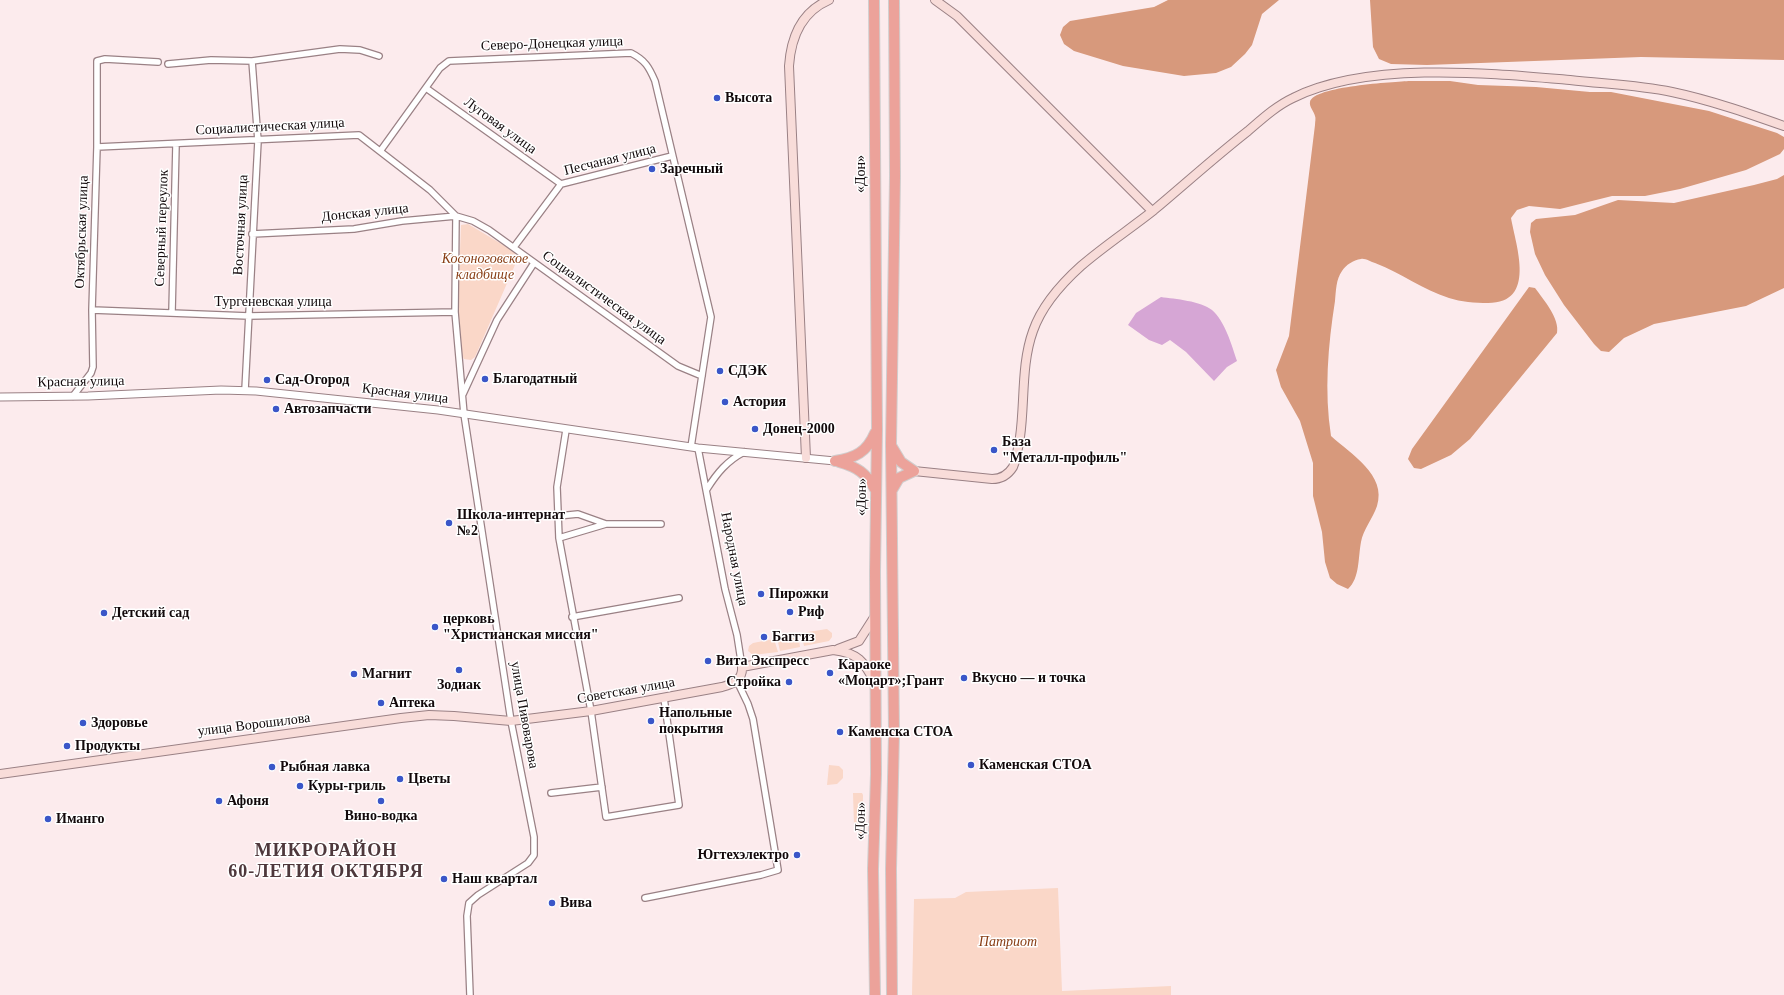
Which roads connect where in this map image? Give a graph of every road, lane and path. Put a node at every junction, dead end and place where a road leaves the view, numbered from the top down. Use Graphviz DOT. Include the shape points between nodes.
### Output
graph roads {
  1 [pos="829,0"];
  2 [pos="874,0"];
  3 [pos="894,0"];
  4 [pos="935,0"];
  5 [pos="379,56"];
  6 [pos="252,61"];
  7 [pos="158,62"];
  8 [pos="168,64"];
  9 [pos="426,88"];
  10 [pos="1784,126"];
  11 [pos="258,141"];
  12 [pos="176,145"];
  13 [pos="97,148"];
  14 [pos="381,150"];
  15 [pos="672,156"];
  16 [pos="561,184"];
  17 [pos="1152,211"];
  18 [pos="456,216"];
  19 [pos="252,234"];
  20 [pos="514,247"];
  21 [pos="534,263"];
  22 [pos="92,310"];
  23 [pos="172,312"];
  24 [pos="455,312"];
  25 [pos="249,316"];
  26 [pos="702,376"];
  27 [pos="245,390"];
  28 [pos="73,396"];
  29 [pos="462,396"];
  30 [pos="0,397"];
  31 [pos="464,414"];
  32 [pos="877,429"];
  33 [pos="566,430"];
  34 [pos="891,444"];
  35 [pos="695,447"];
  36 [pos="745,452"];
  37 [pos="806,458"];
  38 [pos="835,461"];
  39 [pos="914,472"];
  40 [pos="707,489"];
  41 [pos="876,490"];
  42 [pos="892,492"];
  43 [pos="558,516"];
  44 [pos="606,524"];
  45 [pos="661,524"];
  46 [pos="559,538"];
  47 [pos="679,598"];
  48 [pos="876,614"];
  49 [pos="572,617"];
  50 [pos="833,650"];
  51 [pos="742,667"];
  52 [pos="739,679"];
  53 [pos="876,685"];
  54 [pos="664,698"];
  55 [pos="591,711"];
  56 [pos="511,721"];
  57 [pos="0,774"];
  58 [pos="602,787"];
  59 [pos="551,793"];
  60 [pos="645,898"];
  61 [pos="470,995"];
  62 [pos="875,995"];
  63 [pos="892,995"];
  1 -- 37 [label="main road" via="812,10 797,30 789,66"];
  2 -- 32 [label="highway, «Дон»"];
  3 -- 34 [label="highway, «Дон»" via="896,176"];
  4 -- 17 [label="main road" via="957,16"];
  5 -- 6 [label="street" via="360,50 340,49"];
  6 -- 8 [label="street" via="211,60"];
  6 -- 11 [label="street, Восточная улица"];
  7 -- 13 [label="street, Октябрьская улица" via="105,59 97,61"];
  9 -- 14 [label="street"];
  9 -- 15 [label="street, Северо-Донецкая улица" via="446,62 452,60 632,53 647,64 655,81"];
  9 -- 16 [label="street, Луговая улица"];
  10 -- 17 [label="main road" via="1716,103 1633,86 1525,76 1432,73 1348,79 1311,90 1282,104"];
  11 -- 12 [label="street, Социалистическая улица"];
  11 -- 14 [label="street, Социалистическая улица" via="355,134"];
  11 -- 19 [label="street, Восточная улица"];
  12 -- 13 [label="street, Социалистическая улица"];
  12 -- 23 [label="street, Северный переулок"];
  13 -- 22 [label="street, Октябрьская улица"];
  14 -- 18 [label="street, Социалистическая улица" via="430,190"];
  15 -- 16 [label="street, Песчаная улица"];
  15 -- 26 [label="street, Северо-Донецкая улица" via="711,317"];
  16 -- 20 [label="street, Песчаная улица"];
  17 -- 39 [label="main road" via="1076,271 1055,293 1039,317 1029,346 1021,428 1012,468 999,479 992,480"];
  18 -- 19 [label="street, Донская улица" via="354,229"];
  18 -- 20 [label="street, Социалистическая улица" via="473,221"];
  18 -- 24 [label="street, улица Пивоварова"];
  19 -- 25 [label="street, Восточная улица"];
  20 -- 21 [label="street, Социалистическая улица"];
  21 -- 26 [label="street, Социалистическая улица" via="678,366"];
  21 -- 29 [label="street" via="497,320"];
  22 -- 23 [label="street, Тургеневская улица"];
  22 -- 28 [label="street, Октябрьская улица" via="92,370"];
  23 -- 25 [label="street, Тургеневская улица"];
  24 -- 25 [label="street, Тургеневская улица"];
  24 -- 29 [label="street, улица Пивоварова"];
  25 -- 27 [label="street, Восточная улица"];
  26 -- 35 [label="street, Северо-Донецкая улица"];
  27 -- 28 [label="street, Красная улица"];
  27 -- 31 [label="street, Красная улица"];
  28 -- 30 [label="street, Красная улица"];
  29 -- 31 [label="street, улица Пивоварова"];
  31 -- 33 [label="street, Красная улица"];
  31 -- 56 [label="street, улица Пивоварова"];
  32 -- 38 [label="highway" via="872,441 862,453 849,459"];
  32 -- 41 [label="highway, «Дон»"];
  33 -- 35 [label="street, Красная улица"];
  33 -- 43 [label="street" via="558,487"];
  34 -- 39 [label="highway" via="901,462"];
  34 -- 42 [label="highway, «Дон»"];
  35 -- 36 [label="street, Красная улица"];
  35 -- 40 [label="street, Народная улица"];
  36 -- 37 [label="street, Красная улица"];
  36 -- 40 [label="street" via="731,459"];
  37 -- 38 [label="street, Красная улица"];
  38 -- 41 [label="highway" via="858,468 870,479"];
  39 -- 42 [label="highway" via="899,478"];
  40 -- 51 [label="street, Народная улица"];
  41 -- 48 [label="highway, «Дон»"];
  42 -- 63 [label="highway, «Дон»"];
  43 -- 44 [label="street" via="578,514"];
  43 -- 46 [label="street"];
  44 -- 45 [label="street"];
  44 -- 46 [label="street"];
  46 -- 49 [label="street"];
  47 -- 49 [label="street"];
  48 -- 50 [label="main road" via="859,641"];
  48 -- 53 [label="highway, «Дон»"];
  49 -- 55 [label="street"];
  50 -- 51 [label="main road"];
  50 -- 53 [label="main road" via="859,658"];
  51 -- 52 [label="main road, Народная улица"];
  52 -- 54 [label="main road, Советская улица" via="722,687"];
  52 -- 60 [label="street" via="753,719 778,870"];
  53 -- 62 [label="highway, «Дон»" via="873,868"];
  54 -- 55 [label="main road, Советская улица"];
  54 -- 58 [label="street" via="679,805 606,817"];
  55 -- 56 [label="main road, Советская улица"];
  55 -- 58 [label="street"];
  56 -- 57 [label="main road, улица Ворошилова" via="429,715"];
  56 -- 61 [label="street, улица Пивоварова" via="534,833 534,855 528,863 478,895 469,904 467,916"];
  58 -- 59 [label="street"];
}
